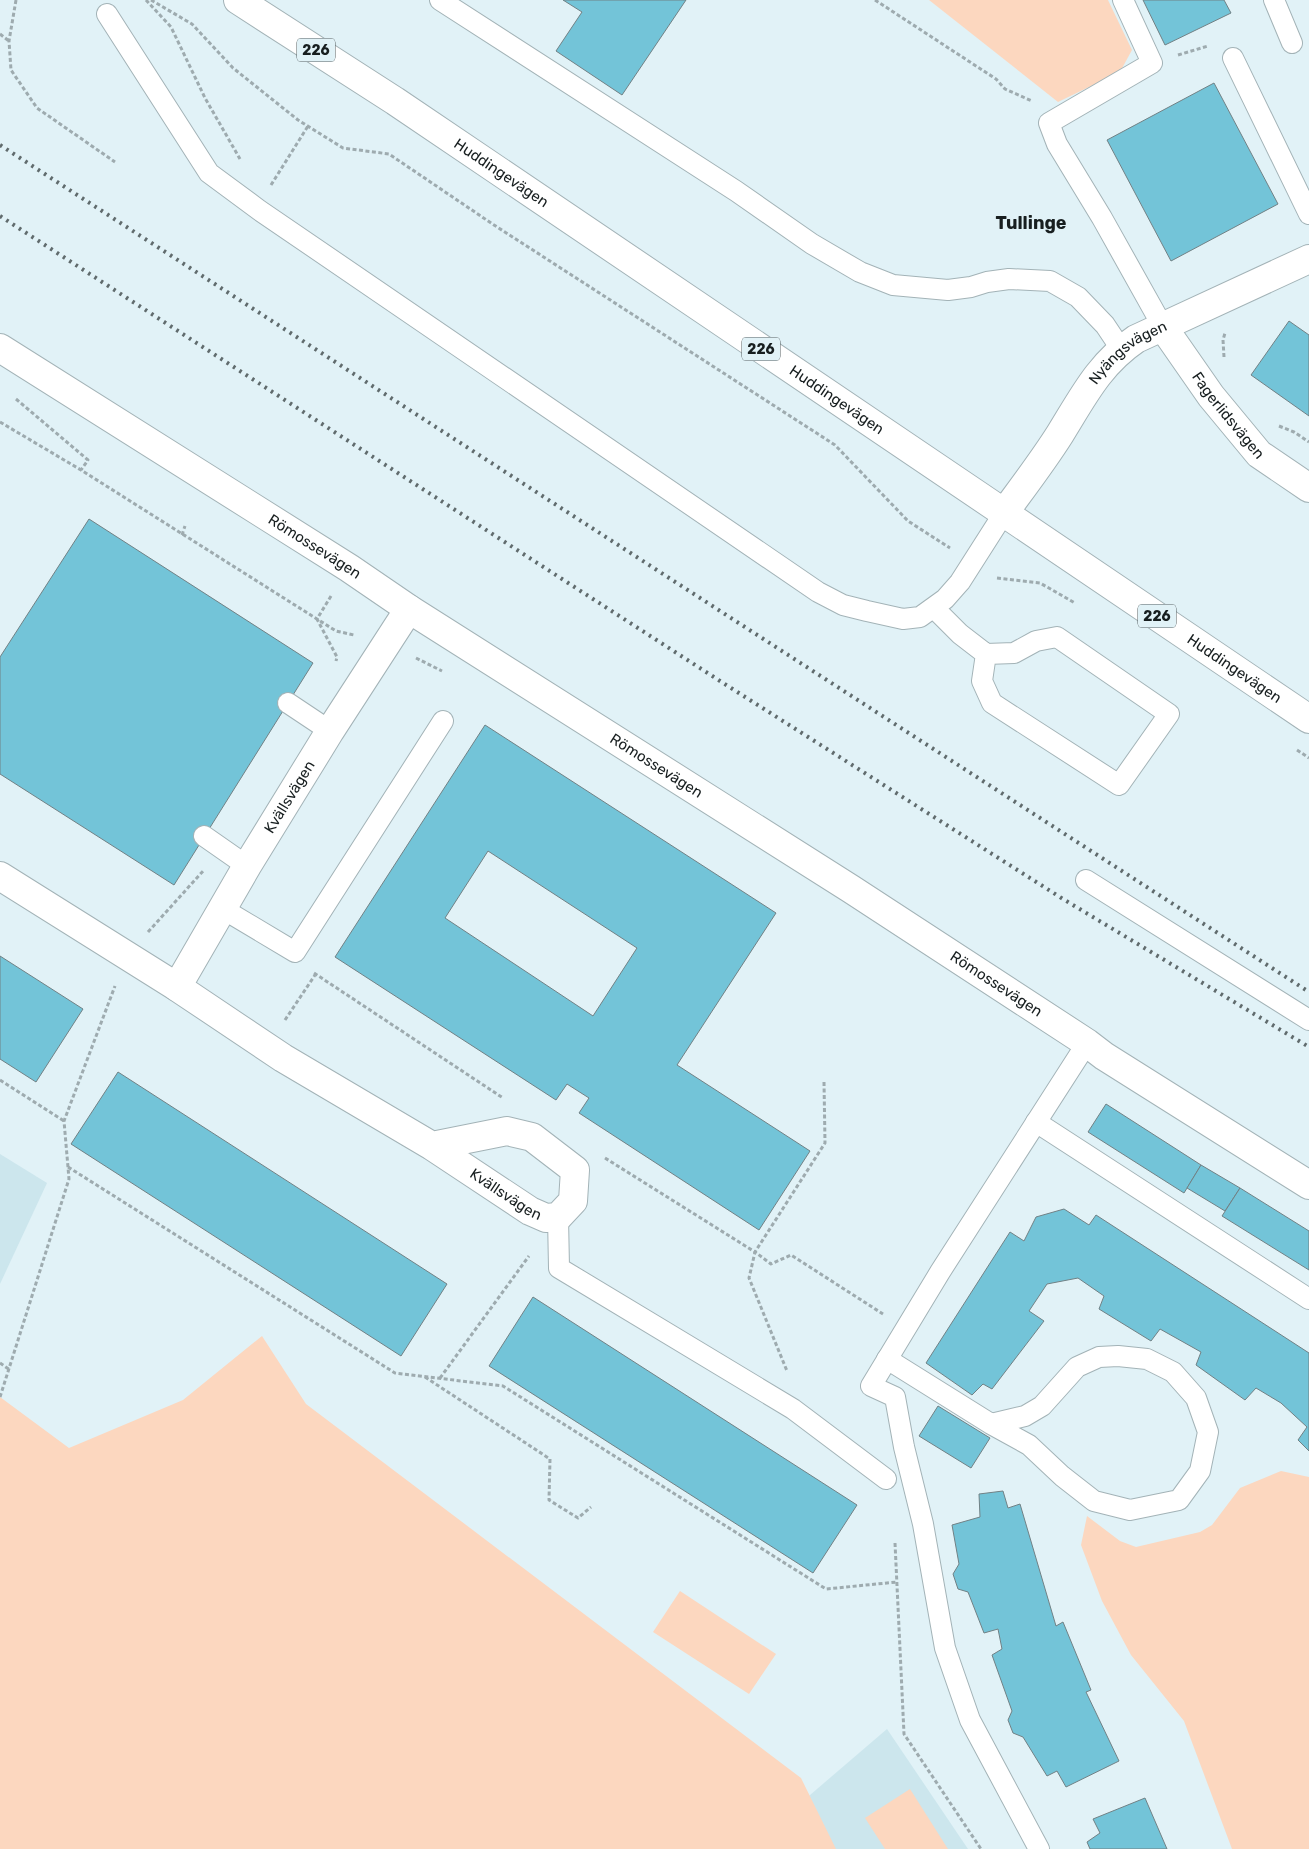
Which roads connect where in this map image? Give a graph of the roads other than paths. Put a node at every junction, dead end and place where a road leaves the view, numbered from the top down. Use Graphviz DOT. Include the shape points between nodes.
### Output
graph roads {
  1 [pos="238,0"];
  2 [pos="440,0"];
  3 [pos="1123,0"];
  4 [pos="1274,0"];
  5 [pos="107,14"];
  6 [pos="1292,43"];
  7 [pos="1233,58"];
  8 [pos="1309,214"];
  9 [pos="1309,259"];
  10 [pos="1162,327"];
  11 [pos="0,348"];
  12 [pos="1121,349"];
  13 [pos="1309,488"];
  14 [pos="1004,513"];
  15 [pos="934,608"];
  16 [pos="409,610"];
  17 [pos="986,654"];
  18 [pos="288,703"];
  19 [pos="1309,719"];
  20 [pos="443,721"];
  21 [pos="330,731"];
  22 [pos="204,836"];
  23 [pos="247,866"];
  24 [pos="0,876"];
  25 [pos="1086,880"];
  26 [pos="224,909"];
  27 [pos="177,987"];
  28 [pos="1309,1020"];
  29 [pos="1087,1043"];
  30 [pos="1036,1122"];
  31 [pos="432,1146"];
  32 [pos="1309,1185"];
  33 [pos="558,1217"];
  34 [pos="1309,1299"];
  35 [pos="887,1359"];
  36 [pos="991,1424"];
  37 [pos="886,1479"];
  38 [pos="1039,1849"];
  1 -- 14 [label="street, Huddingevägen / 226" via="395,101"];
  2 -- 12 [label="lane" via="736,191 812,244 860,272 893,285 948,290 1010,279 1050,281 1078,297 1105,324"];
  3 -- 10 [label="lane" via="1152,63 1049,124 1057,144"];
  4 -- 6 [label="lane"];
  5 -- 15 [label="lane" via="209,173 259,210 818,592 844,605 903,619 920,617"];
  7 -- 8 [label="lane"];
  9 -- 10 [label="street, Nyängsvägen"];
  10 -- 12 [label="street, Nyängsvägen"];
  10 -- 13 [label="street, Fagerlidsvägen" via="1211,396 1259,454"];
  11 -- 16 [label="street, Römossevägen" via="341,562"];
  12 -- 14 [label="street, Nyängsvägen" via="1092,380 1059,435"];
  14 -- 15 [label="lane" via="960,582"];
  14 -- 19 [label="street, Huddingevägen / 226"];
  15 -- 17 [label="lane"];
  16 -- 21 [label="street, Kvällsvägen"];
  16 -- 29 [label="street, Römossevägen" via="851,889"];
  17 -- 17 [label="lane" via="982,681 992,703 1119,785 1169,714 1057,638 1036,641 1014,652"];
  18 -- 21 [label="lane"];
  20 -- 26 [label="lane" via="295,952"];
  21 -- 23 [label="street, Kvällsvägen"];
  22 -- 23 [label="lane"];
  23 -- 26 [label="street, Kvällsvägen"];
  24 -- 27 [label="street, Kvällsvägen"];
  25 -- 28 [label="lane"];
  26 -- 27 [label="street, Kvällsvägen"];
  27 -- 31 [label="street, Kvällsvägen" via="267,1048"];
  29 -- 30 [label="lane"];
  29 -- 32 [label="street, Römossevägen"];
  30 -- 34 [label="lane"];
  30 -- 35 [label="lane"];
  31 -- 33 [label="street, Kvällsvägen" via="530,1212 546,1218"];
  31 -- 33 [label="street, Kvällsvägen" via="507,1130 532,1137 575,1170 573,1202"];
  33 -- 37 [label="lane" via="559,1268 792,1408"];
  35 -- 36 [label="lane"];
  35 -- 38 [label="lane" via="871,1386 895,1397 923,1524 945,1648 970,1720"];
  36 -- 36 [label="lane" via="1029,1445 1094,1501 1130,1510 1179,1500 1200,1471 1208,1432 1196,1398 1172,1372 1147,1359 1118,1356 1099,1357 1076,1367 1042,1406 1025,1416"];
}
